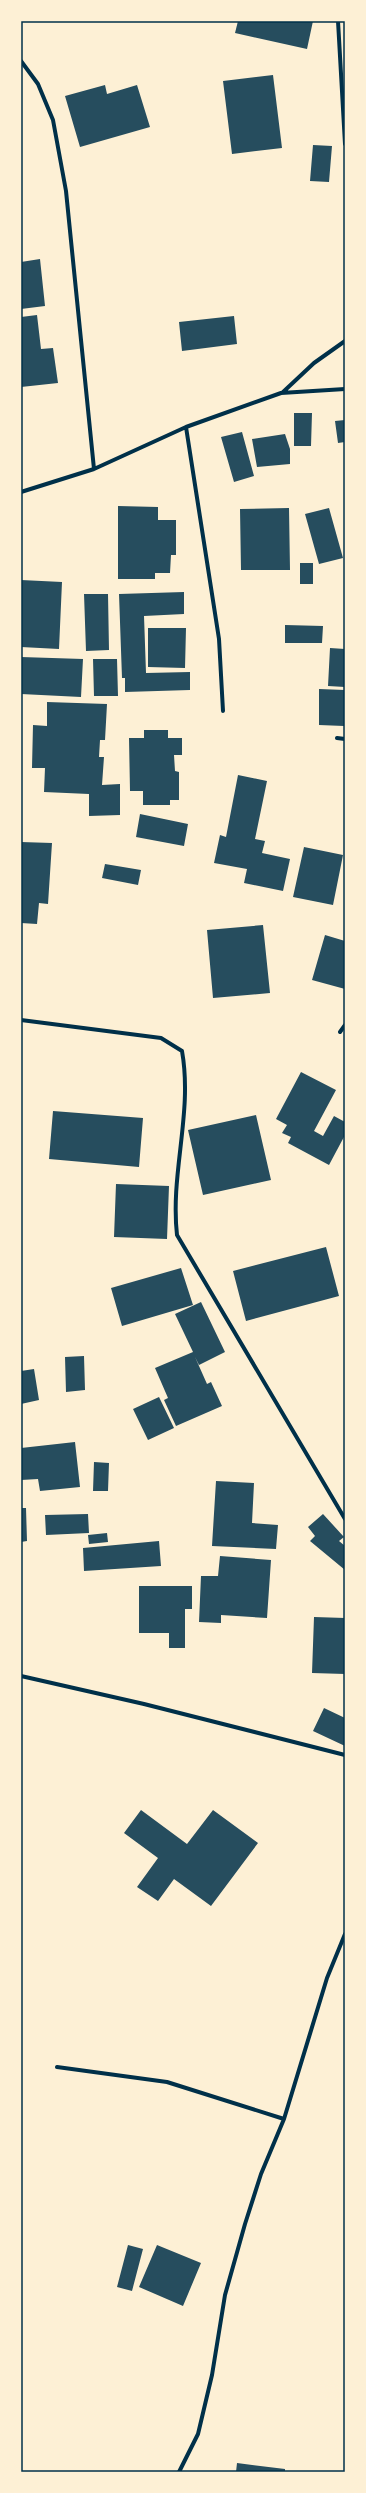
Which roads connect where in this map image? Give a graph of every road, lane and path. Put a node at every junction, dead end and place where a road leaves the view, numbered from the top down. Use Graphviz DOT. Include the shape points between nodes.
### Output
graph roads {
  1 [pos="338,21"];
  2 [pos="21,61"];
  3 [pos="345,144"];
  4 [pos="345,341"];
  5 [pos="345,390"];
  6 [pos="281,393"];
  7 [pos="186,427"];
  8 [pos="94,469"];
  9 [pos="21,492"];
  10 [pos="223,711"];
  11 [pos="337,738"];
  12 [pos="345,739"];
  13 [pos="21,1020"];
  14 [pos="345,1025"];
  15 [pos="340,1032"];
  16 [pos="345,1519"];
  17 [pos="21,1676"];
  18 [pos="345,1755"];
  19 [pos="345,1934"];
  20 [pos="57,2067"];
  21 [pos="284,2119"];
  22 [pos="179,2472"];
  1 -- 3 [label="street"];
  2 -- 8 [label="street" via="38,84 53,120 66,191"];
  4 -- 6 [label="street" via="314,363"];
  5 -- 6 [label="street"];
  6 -- 7 [label="street"];
  7 -- 8 [label="street"];
  7 -- 10 [label="street" via="219,639"];
  8 -- 9 [label="street"];
  11 -- 12 [label="street"];
  13 -- 16 [label="street" via="162,1038 182,1051 186,1098 174,1208 177,1235"];
  14 -- 15 [label="street"];
  17 -- 18 [label="street"];
  19 -- 21 [label="street" via="327,1978"];
  20 -- 21 [label="street" via="167,2082"];
  21 -- 22 [label="street" via="261,2174 245,2224 225,2295 212,2375 198,2434"];
}
